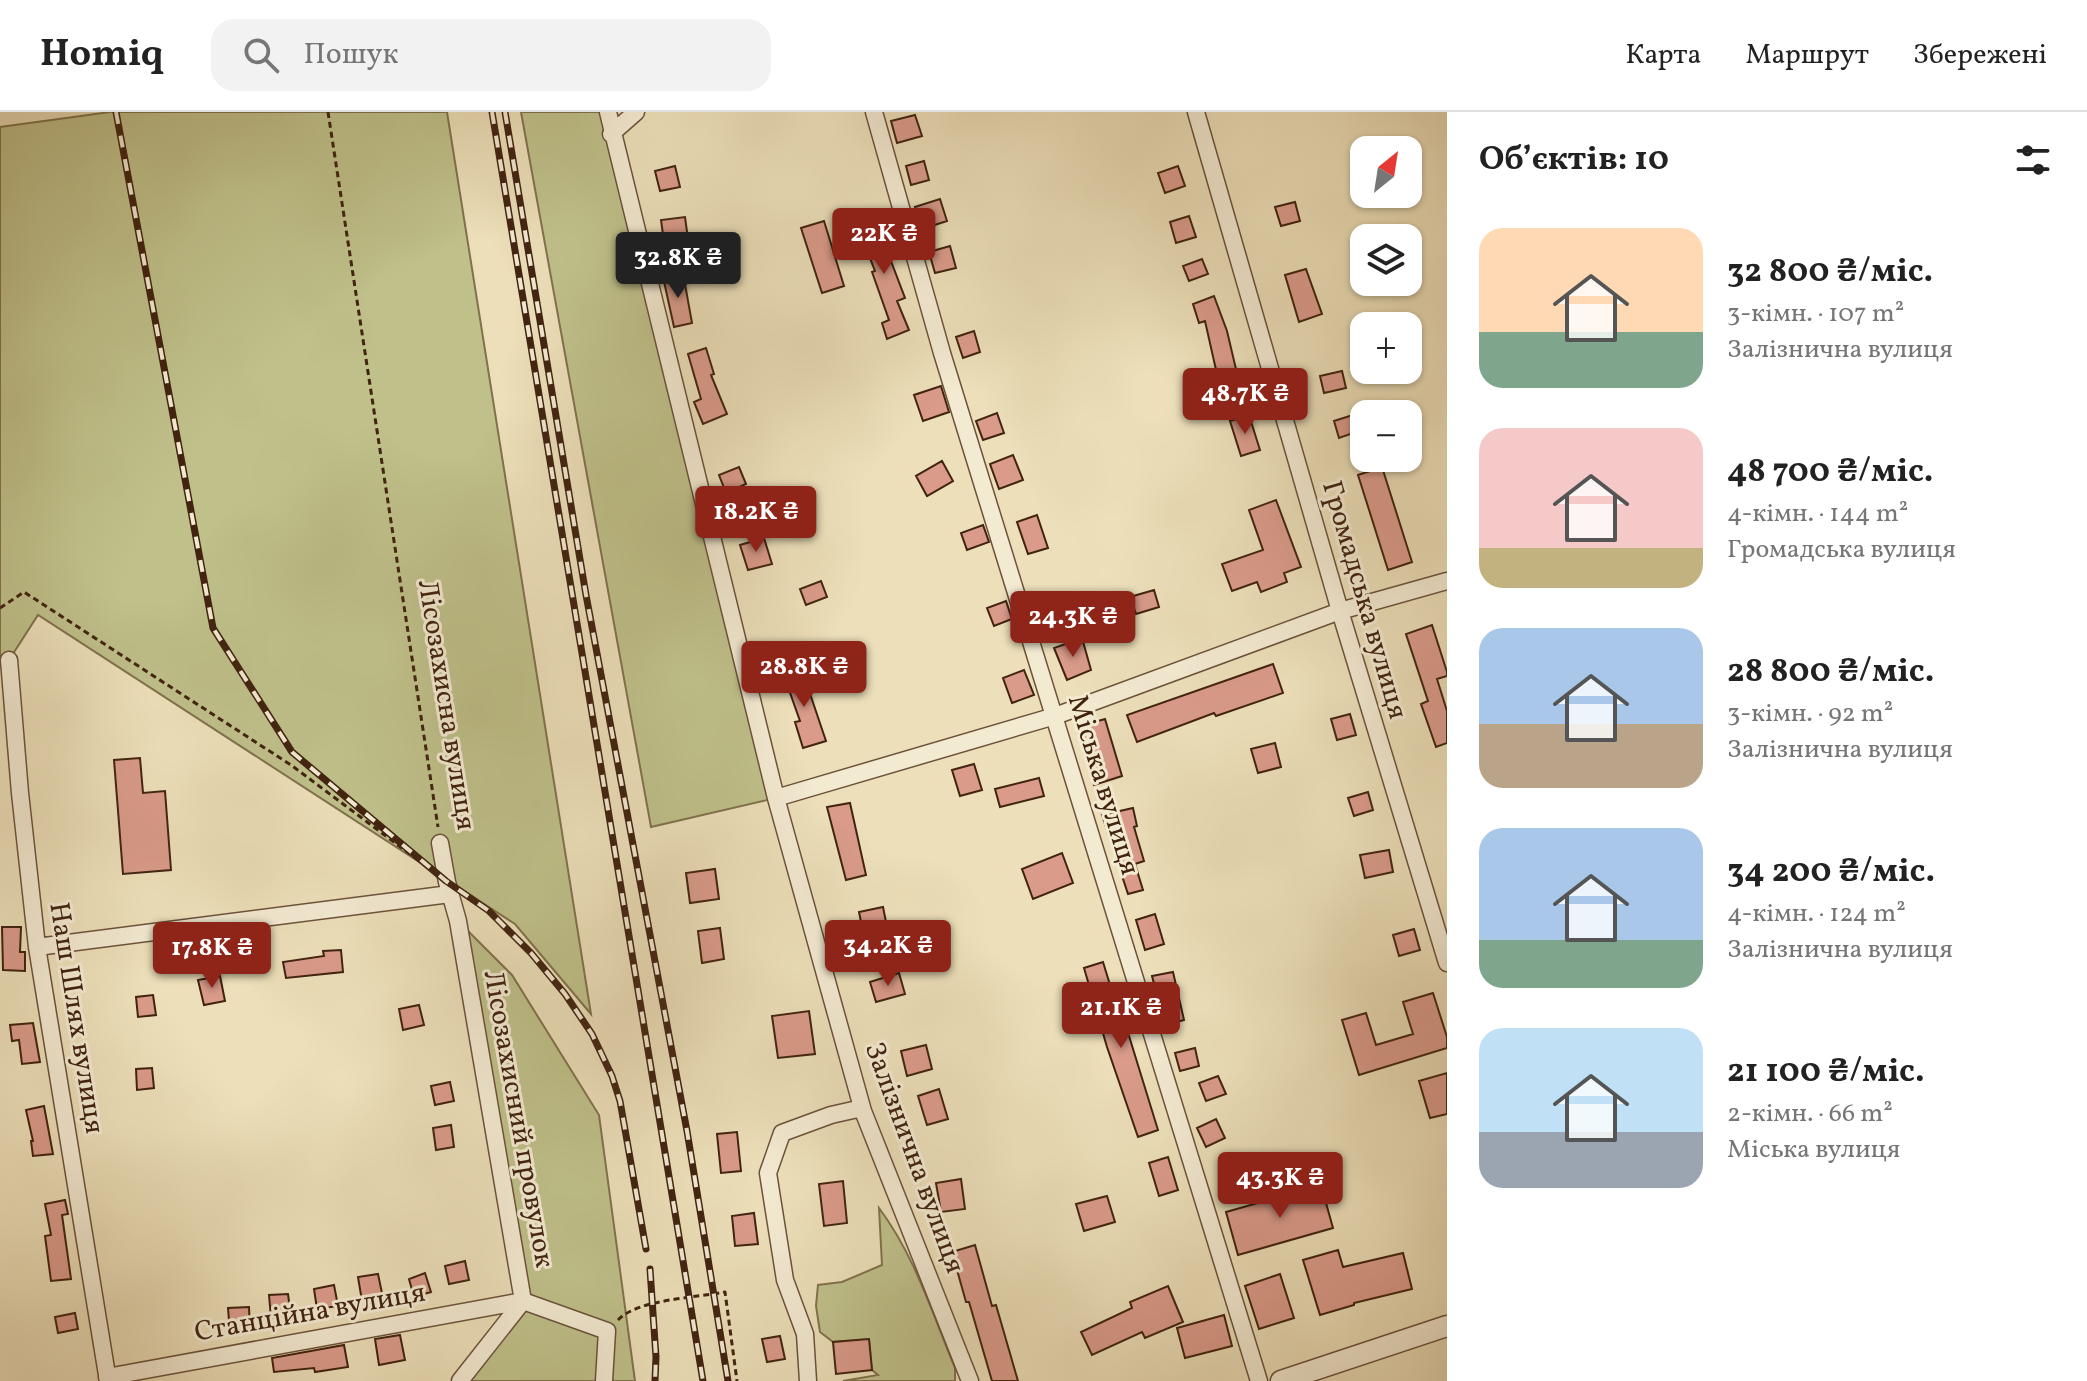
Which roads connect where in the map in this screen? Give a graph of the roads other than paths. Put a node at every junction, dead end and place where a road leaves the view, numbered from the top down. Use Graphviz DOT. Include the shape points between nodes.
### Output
graph roads {
  1 [pos="608,112"];
  2 [pos="636,112"];
  3 [pos="874,112"];
  4 [pos="1196,112"];
  5 [pos="611,134"];
  6 [pos="1447,581"];
  7 [pos="1340,611"];
  8 [pos="9,660"];
  9 [pos="1055,716"];
  10 [pos="776,798"];
  11 [pos="440,843"];
  12 [pos="448,888"];
  13 [pos="37,947"];
  14 [pos="1447,963"];
  15 [pos="862,1108"];
  16 [pos="523,1301"];
  17 [pos="1447,1326"];
  18 [pos="107,1379"];
  19 [pos="460,1381"];
  20 [pos="604,1381"];
  21 [pos="808,1381"];
  22 [pos="970,1381"];
  23 [pos="1259,1381"];
  24 [pos="1281,1381"];
  1 -- 5 [label="street, Залізнична вулиця"];
  2 -- 5 [label="street"];
  3 -- 9 [label="street, Міська вулиця" via="942,353"];
  4 -- 7 [label="street, Громадська вулиця"];
  5 -- 10 [label="street, Залізнична вулиця"];
  6 -- 7 [label="street"];
  7 -- 9 [label="street"];
  7 -- 14 [label="street, Громадська вулиця"];
  8 -- 13 [label="street, Наш Шлях вулиця"];
  9 -- 10 [label="street"];
  9 -- 23 [label="street, Міська вулиця"];
  10 -- 15 [label="street, Залізнична вулиця"];
  11 -- 12 [label="street, Лісозахисна вулиця"];
  12 -- 13 [label="street"];
  12 -- 16 [label="street, Лісозахисний провулок"];
  13 -- 18 [label="street, Наш Шлях вулиця"];
  15 -- 21 [label="street" via="782,1133 768,1173 785,1280 805,1334"];
  15 -- 22 [label="street, Залізнична вулиця"];
  16 -- 18 [label="street, Станційна вулиця"];
  16 -- 19 [label="street, Лісозахисний провулок"];
  16 -- 20 [label="street" via="607,1331"];
  17 -- 24 [label="street"];
}
